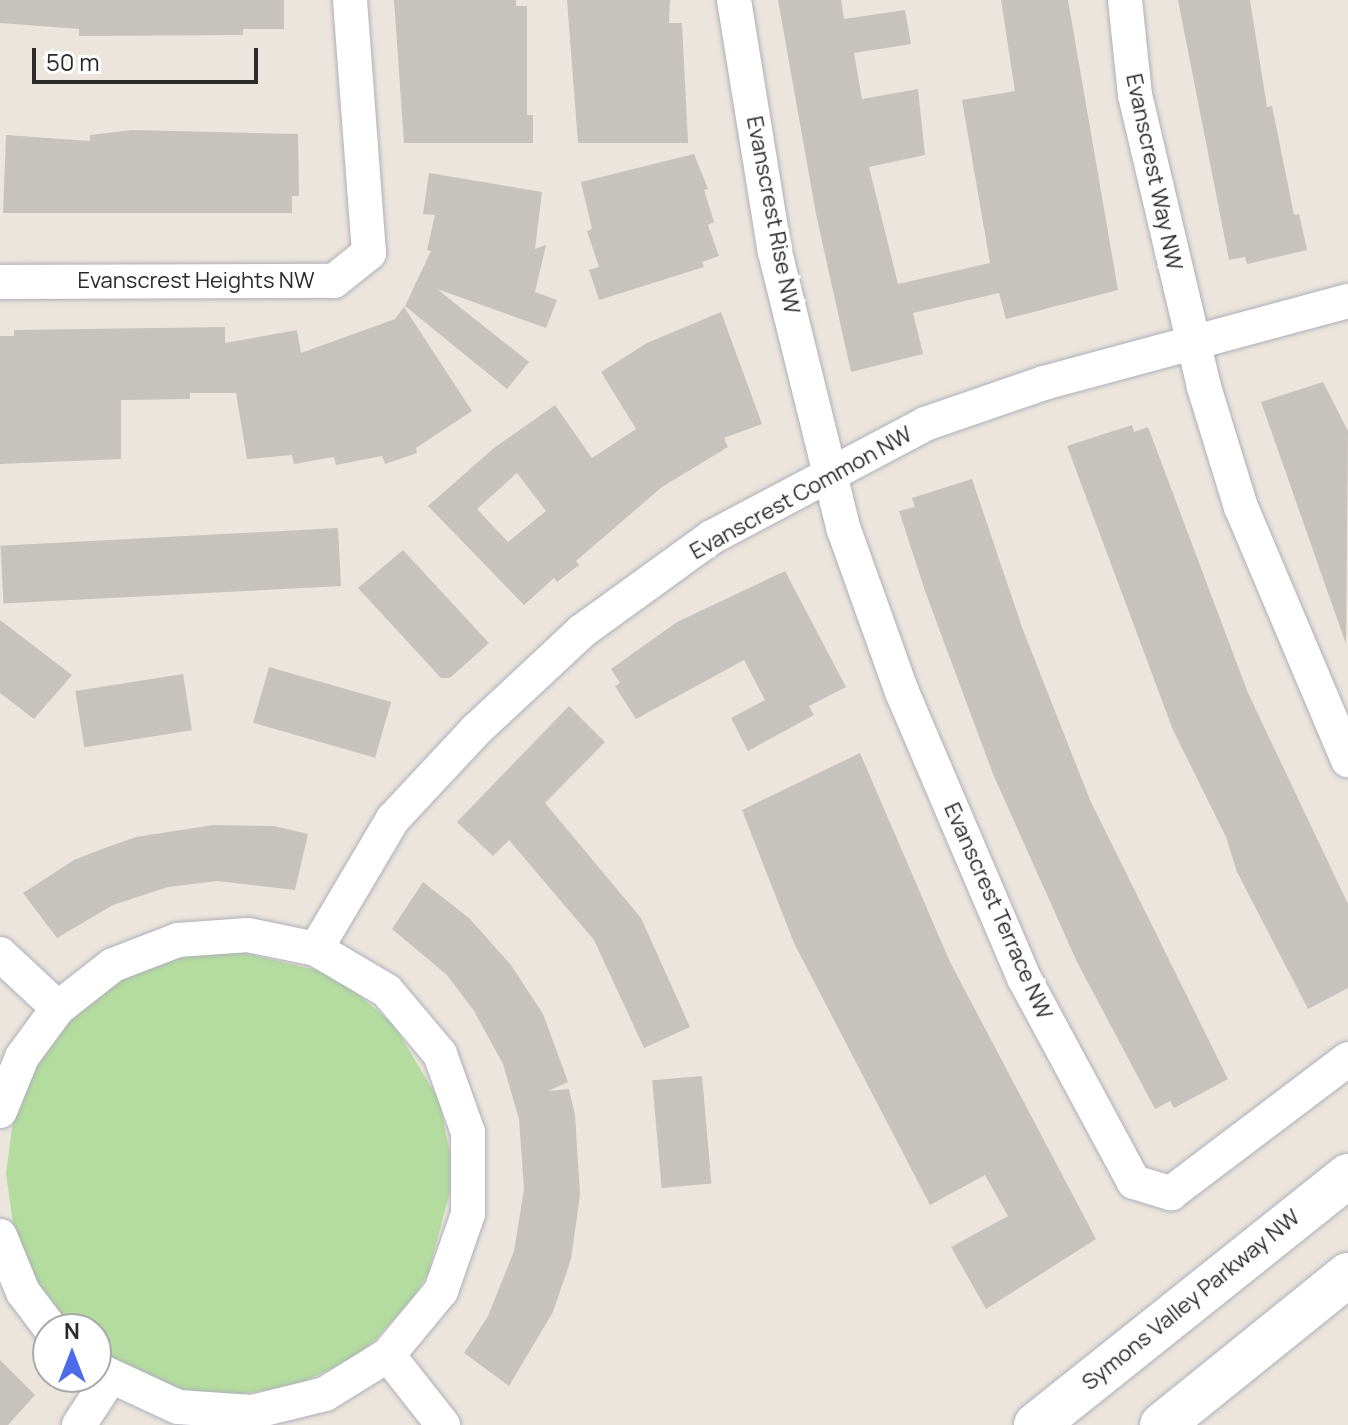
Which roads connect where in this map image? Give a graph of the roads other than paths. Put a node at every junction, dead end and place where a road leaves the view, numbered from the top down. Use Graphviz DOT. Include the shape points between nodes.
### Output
graph roads {
  1 [pos="350,0"];
  2 [pos="734,0"];
  3 [pos="1125,0"];
  4 [pos="0,282"];
  5 [pos="1348,301"];
  6 [pos="1193,342"];
  7 [pos="831,476"];
  8 [pos="1348,760"];
  9 [pos="316,949"];
  10 [pos="0,954"];
  11 [pos="58,1008"];
  12 [pos="1348,1059"];
  13 [pos="0,1111"];
  14 [pos="1348,1176"];
  15 [pos="0,1236"];
  16 [pos="1348,1275"];
  17 [pos="39,1313"];
  18 [pos="388,1355"];
  19 [pos="112,1378"];
  20 [pos="93,1393"];
  21 [pos="79,1425"];
  22 [pos="443,1425"];
  23 [pos="1036,1425"];
  24 [pos="1162,1425"];
  1 -- 4 [label="street, Evanscrest Heights NW" via="369,253 334,281"];
  2 -- 7 [label="street, Evanscrest Rise NW" via="775,252"];
  3 -- 6 [label="street, Evanscrest Way NW" via="1135,95"];
  5 -- 6 [label="street, Evanscrest Common NW"];
  6 -- 7 [label="street, Evanscrest Common NW" via="1044,383 925,424"];
  6 -- 8 [label="street" via="1241,507"];
  7 -- 9 [label="street, Evanscrest Common NW" via="712,537 582,631 476,730 393,819"];
  7 -- 12 [label="street, Evanscrest Terrace NW" via="844,530 902,692 1018,964 1134,1182 1171,1193"];
  9 -- 11 [label="street" via="248,935 178,940 113,965"];
  9 -- 18 [label="street" via="387,991 431,1043 440,1054 468,1132 468,1214 441,1291"];
  10 -- 11 [label="street"];
  11 -- 13 [label="street" via="22,1057"];
  14 -- 23 [label="main road, Symons Valley Parkway NW"];
  15 -- 17 [label="street" via="23,1292"];
  16 -- 24 [label="main road"];
  18 -- 19 [label="street" via="325,1394 252,1412 178,1407"];
  18 -- 22 [label="street"];
  20 -- 21 [label="street"];
}
